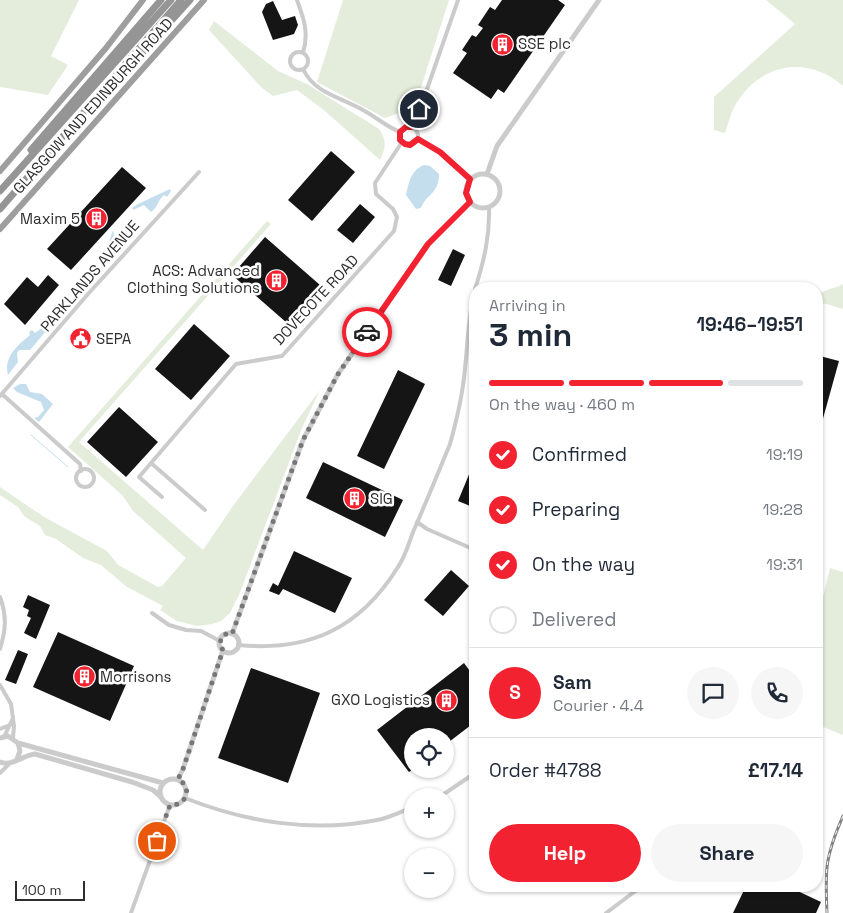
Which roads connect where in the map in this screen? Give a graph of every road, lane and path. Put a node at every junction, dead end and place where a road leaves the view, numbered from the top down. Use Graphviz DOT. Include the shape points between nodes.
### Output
graph roads {
  1 [pos="144,0"];
  2 [pos="161,0"];
  3 [pos="171,0"];
  4 [pos="181,0"];
  5 [pos="190,0"];
  6 [pos="204,0"];
  7 [pos="297,0"];
  8 [pos="458,0"];
  9 [pos="599,0"];
  10 [pos="304,53"];
  11 [pos="303,69"];
  12 [pos="411,127"];
  13 [pos="400,132"];
  14 [pos="418,139"];
  15 [pos="402,142"];
  16 [pos="0,171"];
  17 [pos="199,172"];
  18 [pos="487,174"];
  19 [pos="26,179"];
  20 [pos="470,179"];
  21 [pos="0,187"];
  22 [pos="0,191"];
  23 [pos="470,202"];
  24 [pos="489,207"];
  25 [pos="0,209"];
  26 [pos="0,229"];
  27 [pos="478,282"];
  28 [pos="469,325"];
  29 [pos="1,395"];
  30 [pos="151,463"];
  31 [pos="81,470"];
  32 [pos="162,498"];
  33 [pos="206,510"];
  34 [pos="417,522"];
  35 [pos="469,547"];
  36 [pos="0,597"];
  37 [pos="152,613"];
  38 [pos="232,634"];
  39 [pos="220,641"];
  40 [pos="238,646"];
  41 [pos="0,649"];
  42 [pos="223,650"];
  43 [pos="0,685"];
  44 [pos="13,718"];
  45 [pos="10,725"];
  46 [pos="0,729"];
  47 [pos="2,737"];
  48 [pos="13,738"];
  49 [pos="18,742"];
  50 [pos="17,759"];
  51 [pos="0,762"];
  52 [pos="9,764"];
  53 [pos="0,773"];
  54 [pos="469,777"];
  55 [pos="178,779"];
  56 [pos="163,783"];
  57 [pos="453,788"];
  58 [pos="160,796"];
  59 [pos="185,798"];
  60 [pos="170,805"];
  61 [pos="404,810"];
  62 [pos="634,892"];
  63 [pos="131,913"];
  64 [pos="606,913"];
  1 -- 16 [label="highway, GLASGOW AND EDINBURGH ROAD"];
  2 -- 21 [label="highway"];
  3 -- 22 [label="highway"];
  4 -- 19 [label="highway"];
  5 -- 19 [label="highway"];
  6 -- 26 [label="highway, GLASGOW AND EDINBURGH ROAD"];
  7 -- 10 [label="street" via="306,26"];
  8 -- 12 [label="street" via="426,95"];
  9 -- 18 [label="street" via="497,146"];
  10 -- 11 [label="street" via="308,62"];
  10 -- 11 [label="street" via="295,54 290,61 294,68"];
  11 -- 13 [label="street" via="308,80 319,89"];
  12 -- 13 [label="street"];
  12 -- 14 [label="street" via="418,132"];
  13 -- 15 [label="street"];
  14 -- 15 [label="street" via="410,145"];
  14 -- 20 [label="street" via="440,152"];
  15 -- 30 [label="street, DOVECOTE ROAD" via="374,183 376,194 397,217 394,231 282,356 236,364"];
  17 -- 29 [label="street, PARKLANDS AVENUE"];
  18 -- 20 [label="street" via="478,174"];
  18 -- 24 [label="street" via="497,181 500,192"];
  19 -- 25 [label="highway"];
  20 -- 23 [label="street" via="466,193"];
  23 -- 24 [label="street" via="478,208"];
  23 -- 38 [label="street" via="428,244 338,374 303,440"];
  24 -- 27 [label="street" via="486,257"];
  28 -- 34 [label="street" via="456,424"];
  29 -- 31 [label="street" via="80,464"];
  30 -- 32 [label="street, DOVECOTE ROAD" via="139,477"];
  30 -- 33 [label="street"];
  31 -- 31 [label="street" via="87,469 93,474 90,486 84,488 78,484 76,477"];
  34 -- 35 [label="street"];
  34 -- 40 [label="street" via="399,566 369,604 342,626 301,644"];
  36 -- 41 [label="street" via="6,618"];
  37 -- 39 [label="street" via="169,625 201,632"];
  38 -- 39 [label="street" via="226,634"];
  38 -- 40 [label="street" via="238,640"];
  39 -- 42 [label="street"];
  40 -- 42 [label="street" via="231,652"];
  42 -- 55 [label="street"];
  43 -- 44 [label="street" via="11,704"];
  44 -- 45 [label="street"];
  44 -- 48 [label="street"];
  45 -- 46 [label="street"];
  45 -- 47 [label="street"];
  47 -- 48 [label="street"];
  48 -- 49 [label="street"];
  49 -- 50 [label="street" via="20,751"];
  49 -- 56 [label="street"];
  50 -- 52 [label="street"];
  50 -- 58 [label="street" via="35,754 48,757 132,782"];
  51 -- 52 [label="street"];
  52 -- 53 [label="street"];
  54 -- 57 [label="street"];
  55 -- 56 [label="street" via="170,778"];
  55 -- 59 [label="street" via="186,789"];
  56 -- 58 [label="street"];
  58 -- 60 [label="street"];
  59 -- 60 [label="street" via="179,804"];
  59 -- 61 [label="street" via="240,816 282,824 378,820"];
  60 -- 63 [label="street"];
  62 -- 64 [label="street"];
}
